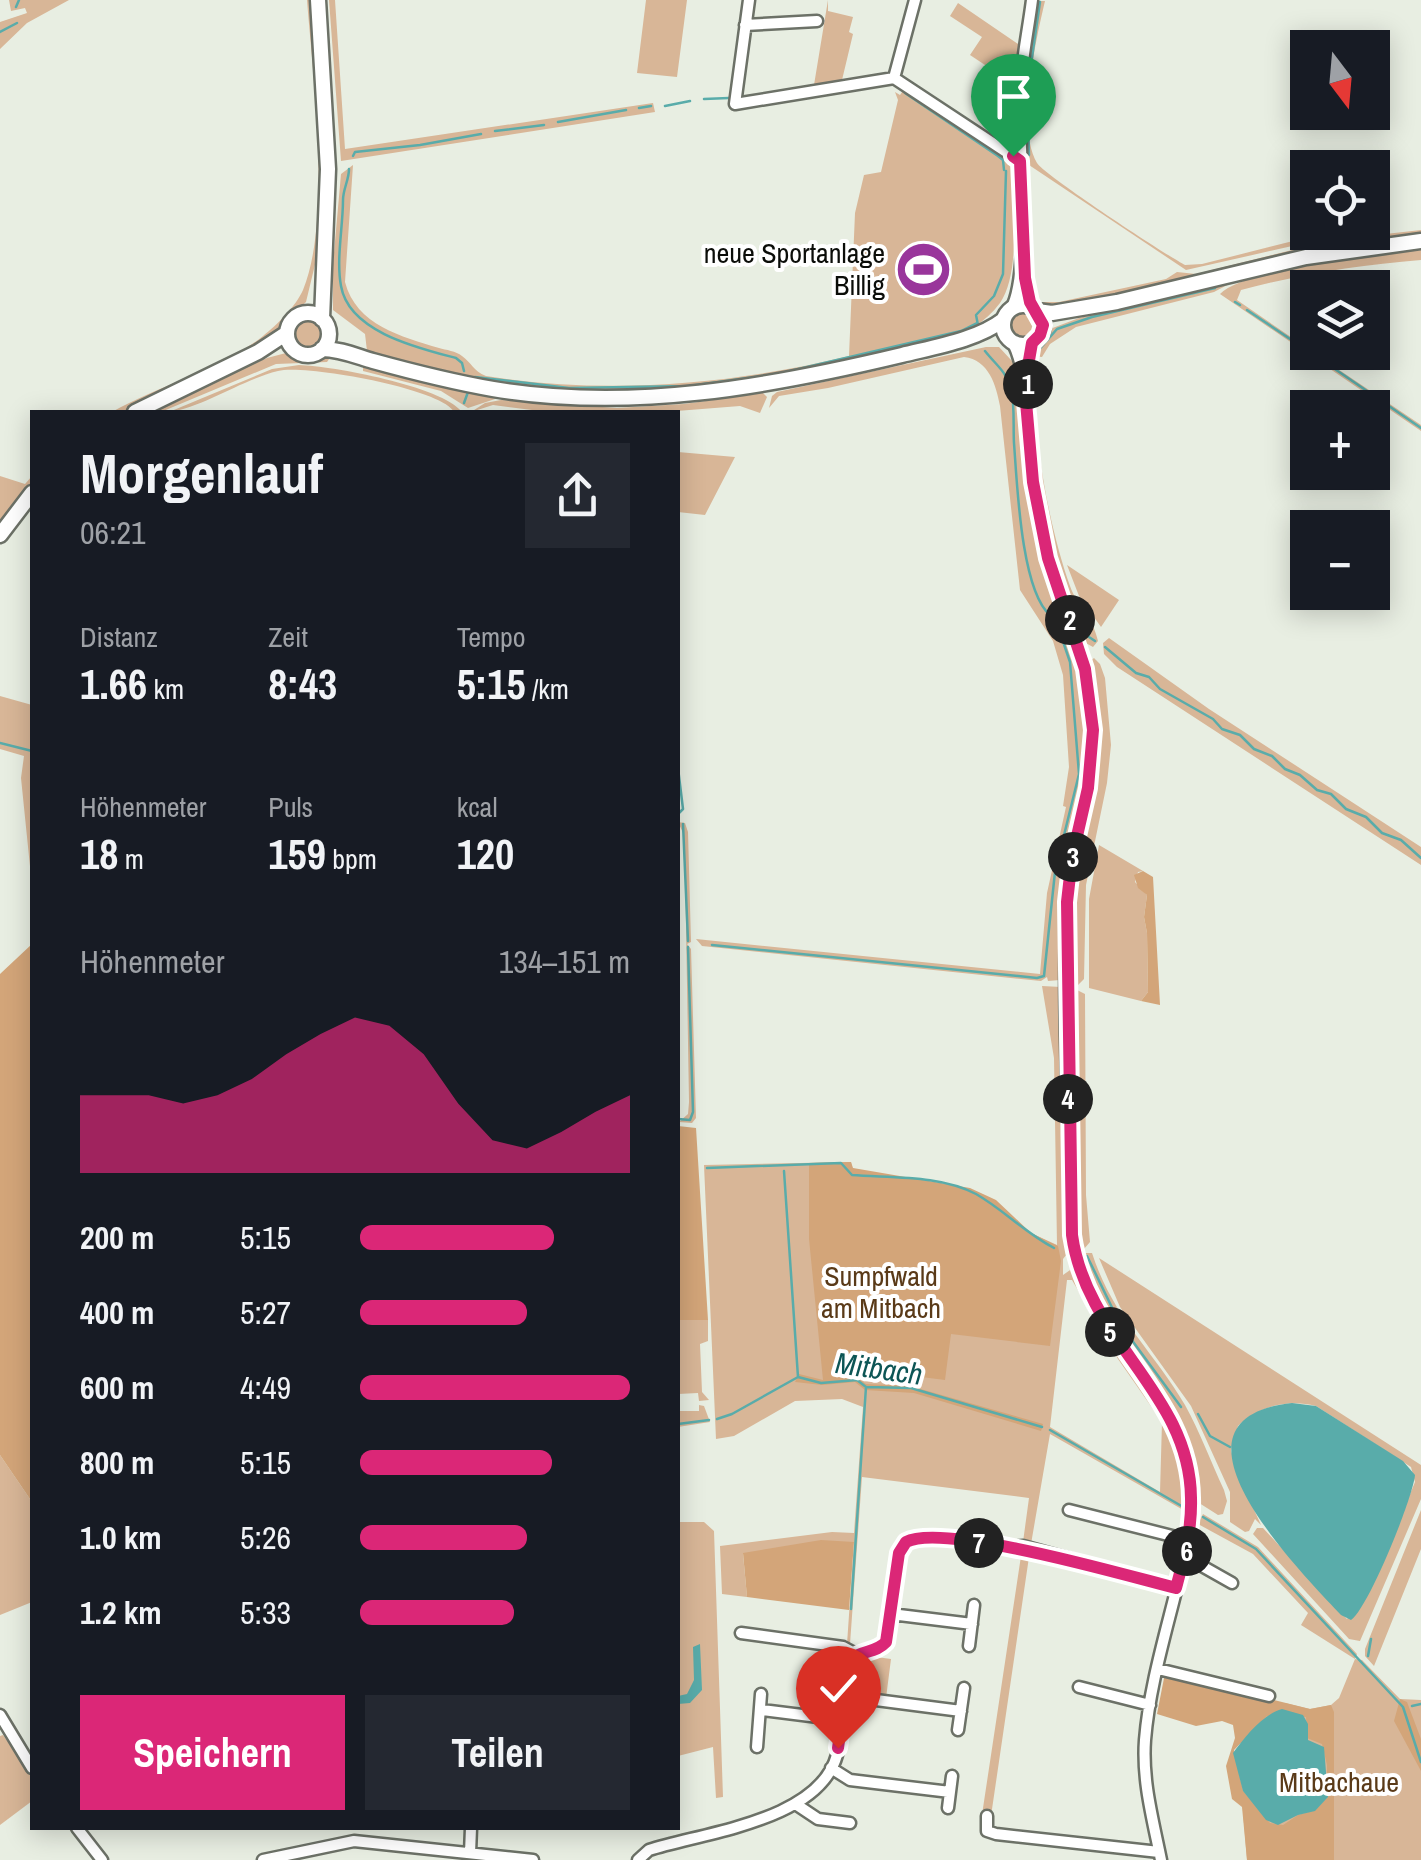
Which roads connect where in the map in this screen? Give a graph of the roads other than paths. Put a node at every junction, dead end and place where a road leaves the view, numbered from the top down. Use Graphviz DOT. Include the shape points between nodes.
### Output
graph roads {
  1 [pos="318,0"];
  2 [pos="748,0"];
  3 [pos="915,0"];
  4 [pos="1032,0"];
  5 [pos="812,19"];
  6 [pos="745,25"];
  7 [pos="894,78"];
  8 [pos="1020,161"];
  9 [pos="326,234"];
  10 [pos="1421,241"];
  11 [pos="1022,246"];
  12 [pos="1117,302"];
  13 [pos="1035,309"];
  14 [pos="304,314"];
  15 [pos="1007,314"];
  16 [pos="325,326"];
  17 [pos="287,333"];
  18 [pos="1037,337"];
  19 [pos="1010,341"];
  20 [pos="294,349"];
  21 [pos="322,349"];
  22 [pos="920,350"];
  23 [pos="397,366"];
  24 [pos="214,375"];
  25 [pos="1026,402"];
  26 [pos="139,410"];
  27 [pos="30,495"];
  28 [pos="0,535"];
  29 [pos="1069,1510"];
  30 [pos="1188,1540"];
  31 [pos="1186,1556"];
  32 [pos="1232,1583"];
  33 [pos="1176,1588"];
  34 [pos="974,1605"];
  35 [pos="892,1614"];
  36 [pos="972,1624"];
  37 [pos="741,1633"];
  38 [pos="969,1646"];
  39 [pos="856,1654"];
  40 [pos="1158,1669"];
  41 [pos="1079,1687"];
  42 [pos="964,1688"];
  43 [pos="761,1694"];
  44 [pos="845,1696"];
  45 [pos="1269,1696"];
  46 [pos="1150,1705"];
  47 [pos="762,1710"];
  48 [pos="961,1711"];
  49 [pos="0,1716"];
  50 [pos="842,1720"];
  51 [pos="958,1730"];
  52 [pos="757,1747"];
  53 [pos="30,1765"];
  54 [pos="831,1768"];
  55 [pos="952,1776"];
  56 [pos="950,1792"];
  57 [pos="797,1805"];
  58 [pos="948,1808"];
  59 [pos="987,1816"];
  60 [pos="850,1823"];
  61 [pos="80,1830"];
  62 [pos="471,1830"];
  63 [pos="1086,1845"];
  64 [pos="410,1846"];
  65 [pos="470,1853"];
  66 [pos="1160,1856"];
  67 [pos="102,1860"];
  68 [pos="262,1860"];
  69 [pos="414,1860"];
  70 [pos="533,1860"];
  71 [pos="638,1860"];
  72 [pos="1085,1860"];
  1 -- 9 [label="main road"];
  2 -- 6 [label="street"];
  3 -- 7 [label="street"];
  4 -- 8 [label="street" via="1020,86"];
  5 -- 6 [label="street"];
  6 -- 7 [label="street" via="735,104"];
  7 -- 8 [label="street"];
  8 -- 11 [label="street"];
  9 -- 14 [label="main road"];
  9 -- 16 [label="main road"];
  10 -- 12 [label="main road" via="1306,257"];
  11 -- 13 [label="street"];
  11 -- 15 [label="street" via="1017,296"];
  12 -- 13 [label="main road" via="1052,314"];
  12 -- 18 [label="main road" via="1058,322"];
  13 -- 15 [label="main road" via="1021,305"];
  13 -- 18 [label="main road" via="1042,318"];
  14 -- 16 [label="main road"];
  14 -- 17 [label="main road"];
  15 -- 19 [label="main road"];
  15 -- 22 [label="main road" via="988,329"];
  16 -- 21 [label="main road"];
  16 -- 23 [label="main road" via="341,342"];
  17 -- 20 [label="main road"];
  17 -- 24 [label="main road"];
  18 -- 19 [label="main road" via="1024,346"];
  18 -- 25 [label="street"];
  19 -- 22 [label="main road" via="987,338"];
  19 -- 25 [label="street"];
  20 -- 21 [label="main road"];
  20 -- 24 [label="main road"];
  21 -- 23 [label="main road"];
  22 -- 23 [label="main road" via="772,383 639,398 515,392"];
  24 -- 26 [label="main road"];
  25 -- 30 [label="street" via="1042,534 1081,654 1092,713 1091,770 1067,902 1073,1246 1098,1313 1179,1436 1191,1489"];
  27 -- 28 [label="main road"];
  29 -- 30 [label="street"];
  30 -- 31 [label="street"];
  31 -- 32 [label="street"];
  31 -- 33 [label="street"];
  33 -- 35 [label="street" via="1028,1547 924,1536 910,1539 899,1553"];
  33 -- 40 [label="street"];
  34 -- 36 [label="street"];
  35 -- 36 [label="street"];
  35 -- 39 [label="street" via="884,1646"];
  36 -- 38 [label="street"];
  37 -- 39 [label="street" via="756,1642 844,1647"];
  39 -- 44 [label="street"];
  40 -- 45 [label="street"];
  40 -- 46 [label="street"];
  41 -- 46 [label="street"];
  42 -- 48 [label="street"];
  43 -- 47 [label="street"];
  44 -- 48 [label="street"];
  44 -- 50 [label="street"];
  46 -- 66 [label="street" via="1146,1777"];
  47 -- 50 [label="street"];
  47 -- 52 [label="street"];
  48 -- 51 [label="street"];
  49 -- 53 [label="street"];
  50 -- 54 [label="street"];
  54 -- 56 [label="street" via="850,1780"];
  54 -- 57 [label="street"];
  55 -- 56 [label="street"];
  56 -- 58 [label="street"];
  57 -- 60 [label="street" via="818,1819"];
  57 -- 71 [label="street" via="649,1850"];
  59 -- 63 [label="street" via="987,1831 996,1834"];
  61 -- 67 [label="street"];
  62 -- 65 [label="street"];
  63 -- 66 [label="street"];
  63 -- 72 [label="street"];
  64 -- 65 [label="street"];
  64 -- 68 [label="street" via="343,1842"];
  64 -- 69 [label="street"];
  65 -- 70 [label="street"];
}
